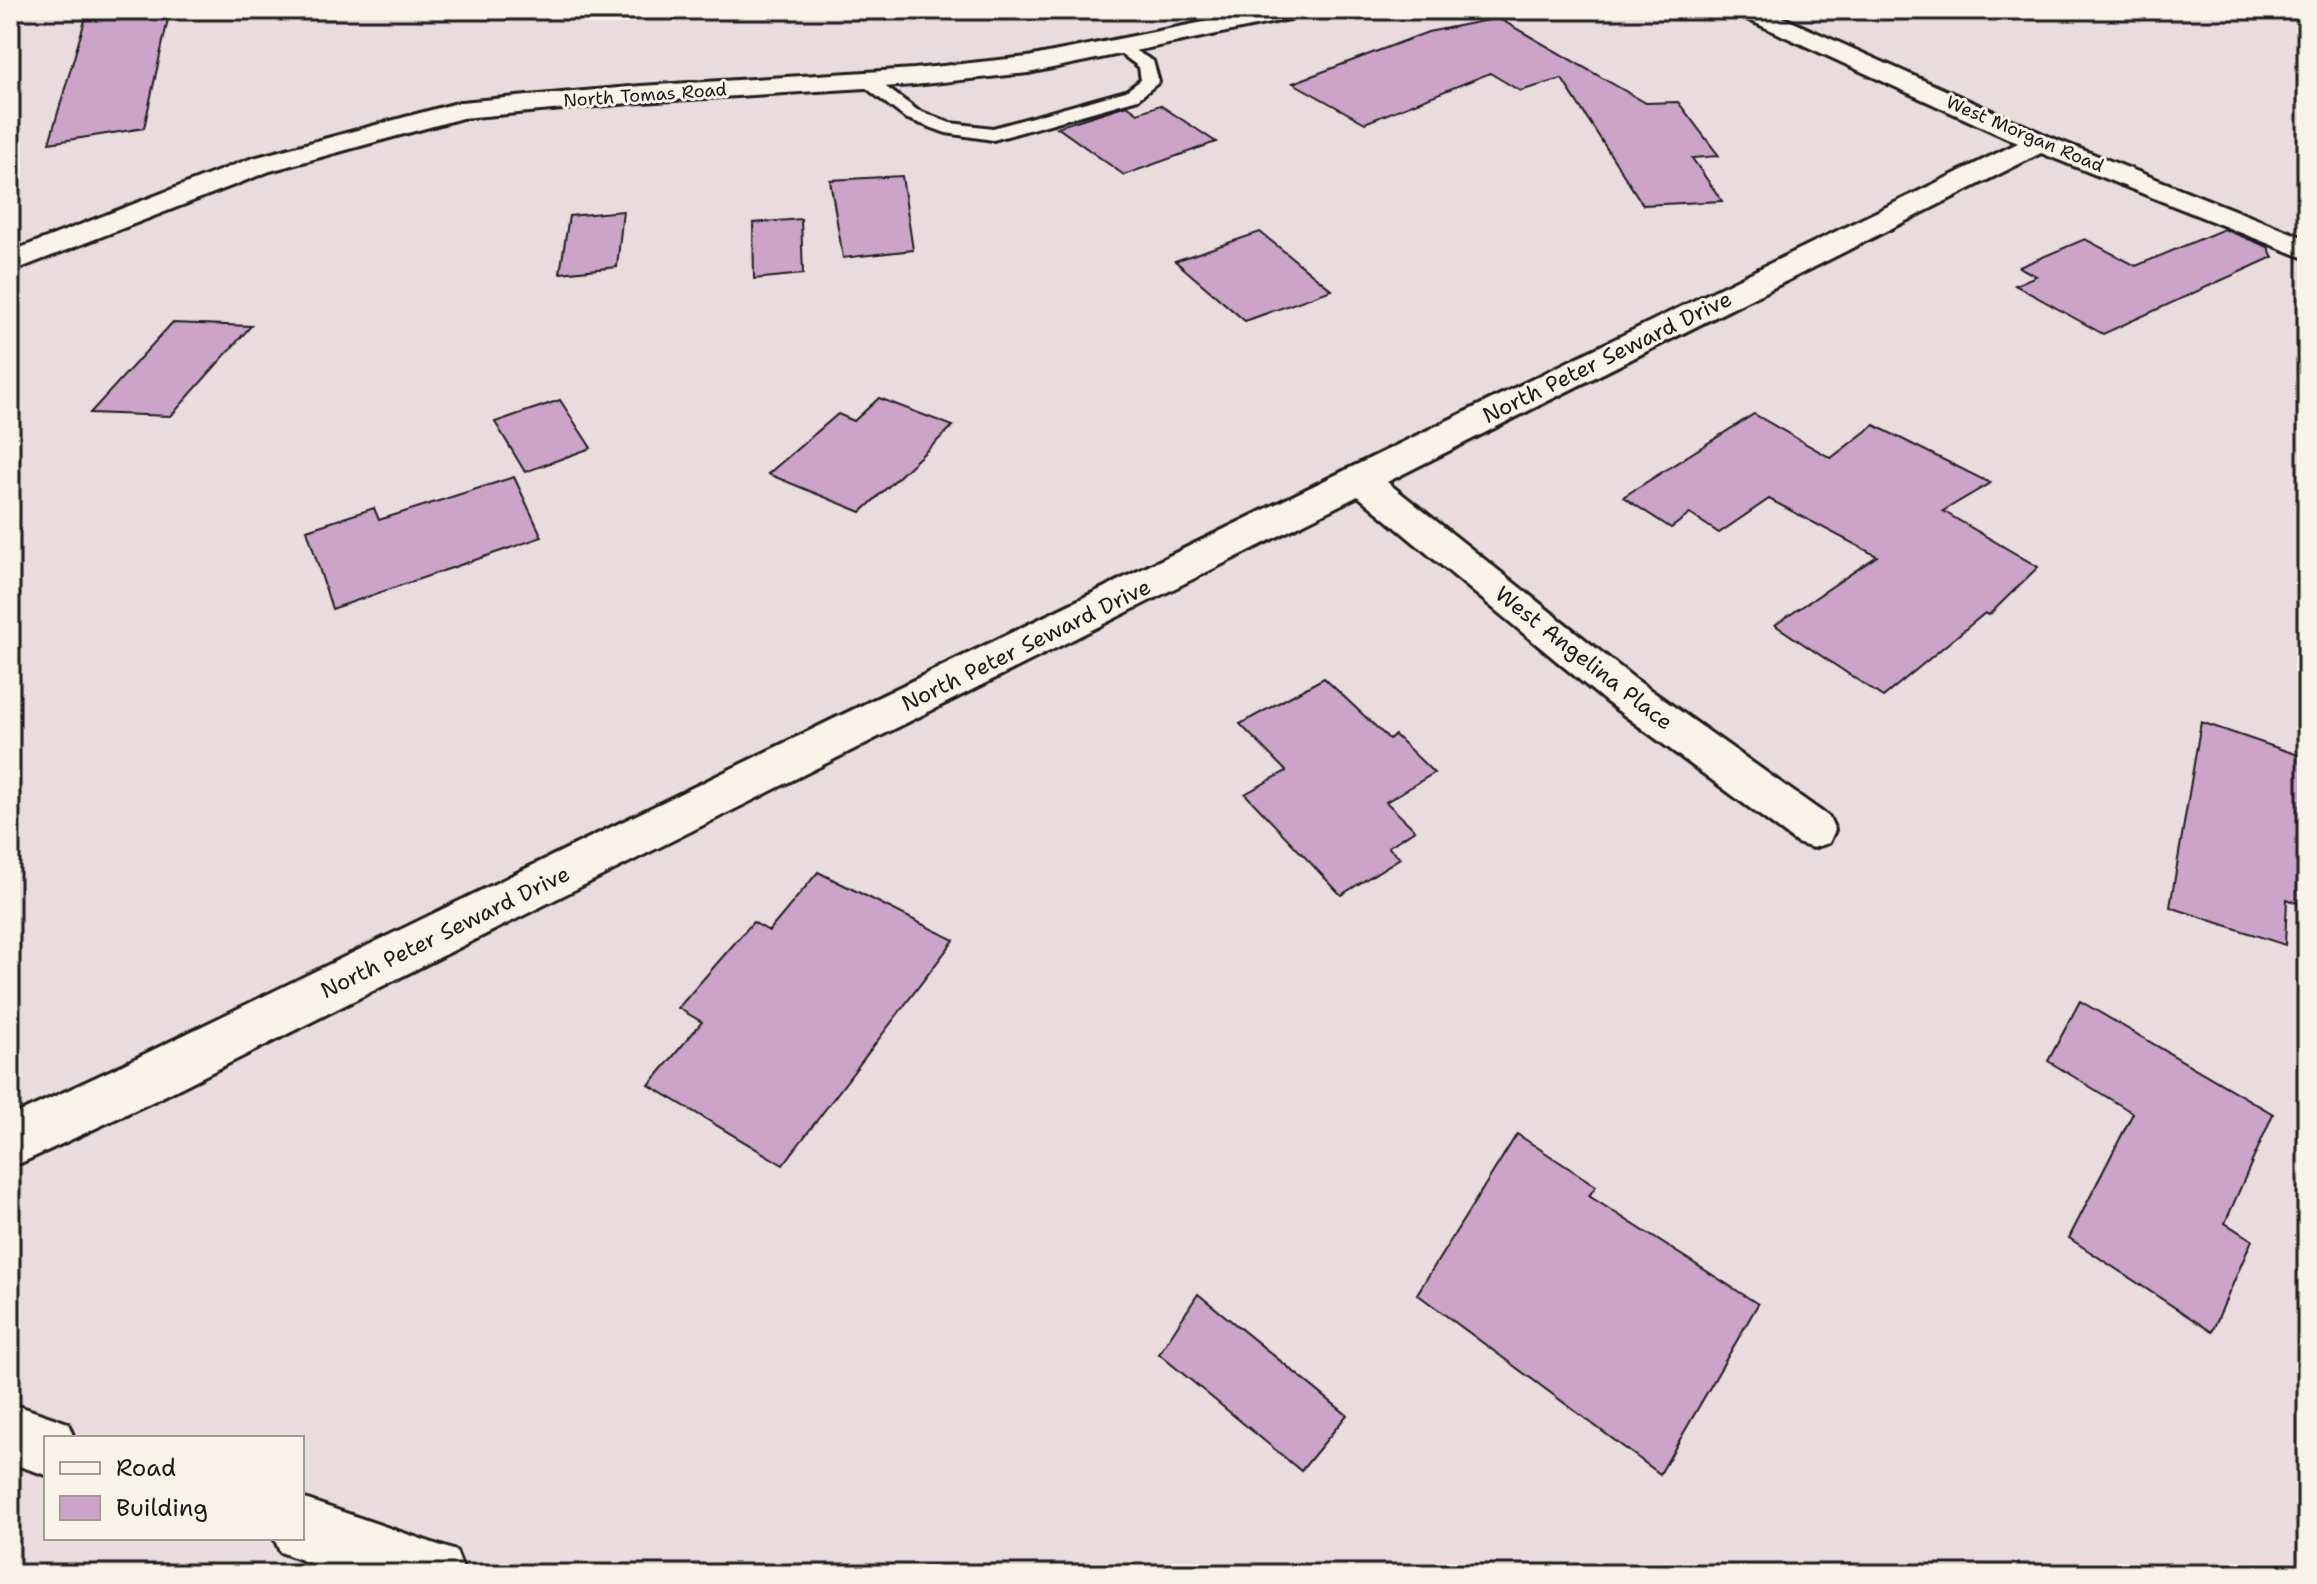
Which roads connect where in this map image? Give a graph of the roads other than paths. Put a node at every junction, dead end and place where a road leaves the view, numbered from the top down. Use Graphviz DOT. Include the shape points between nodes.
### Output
graph roads {
  1 [pos="1299,10"];
  2 [pos="1746,10"];
  3 [pos="1120,47"];
  4 [pos="865,80"];
  5 [pos="2040,143"];
  6 [pos="2307,250"];
  7 [pos="10,263"];
  8 [pos="1360,479"];
  9 [pos="1813,830"];
  10 [pos="10,1143"];
  11 [pos="10,1433"];
  12 [pos="44,1444"];
  13 [pos="304,1531"];
  14 [pos="433,1574"];
  1 -- 3 [label="street, North Tomas Road"];
  2 -- 5 [label="street, West Morgan Road"];
  3 -- 4 [label="street, North Tomas Road" via="1028,65"];
  3 -- 4 [label="lane" via="1147,65 1150,82 1132,95 993,134 946,128 911,114"];
  4 -- 7 [label="street, North Tomas Road" via="461,110 260,165"];
  5 -- 6 [label="street, West Morgan Road"];
  5 -- 8 [label="street, North Peter Seward Drive"];
  8 -- 9 [label="street, West Angelina Place" via="1620,690"];
  8 -- 10 [label="street, North Peter Seward Drive"];
  11 -- 12 [label="street"];
  13 -- 14 [label="street"];
}
